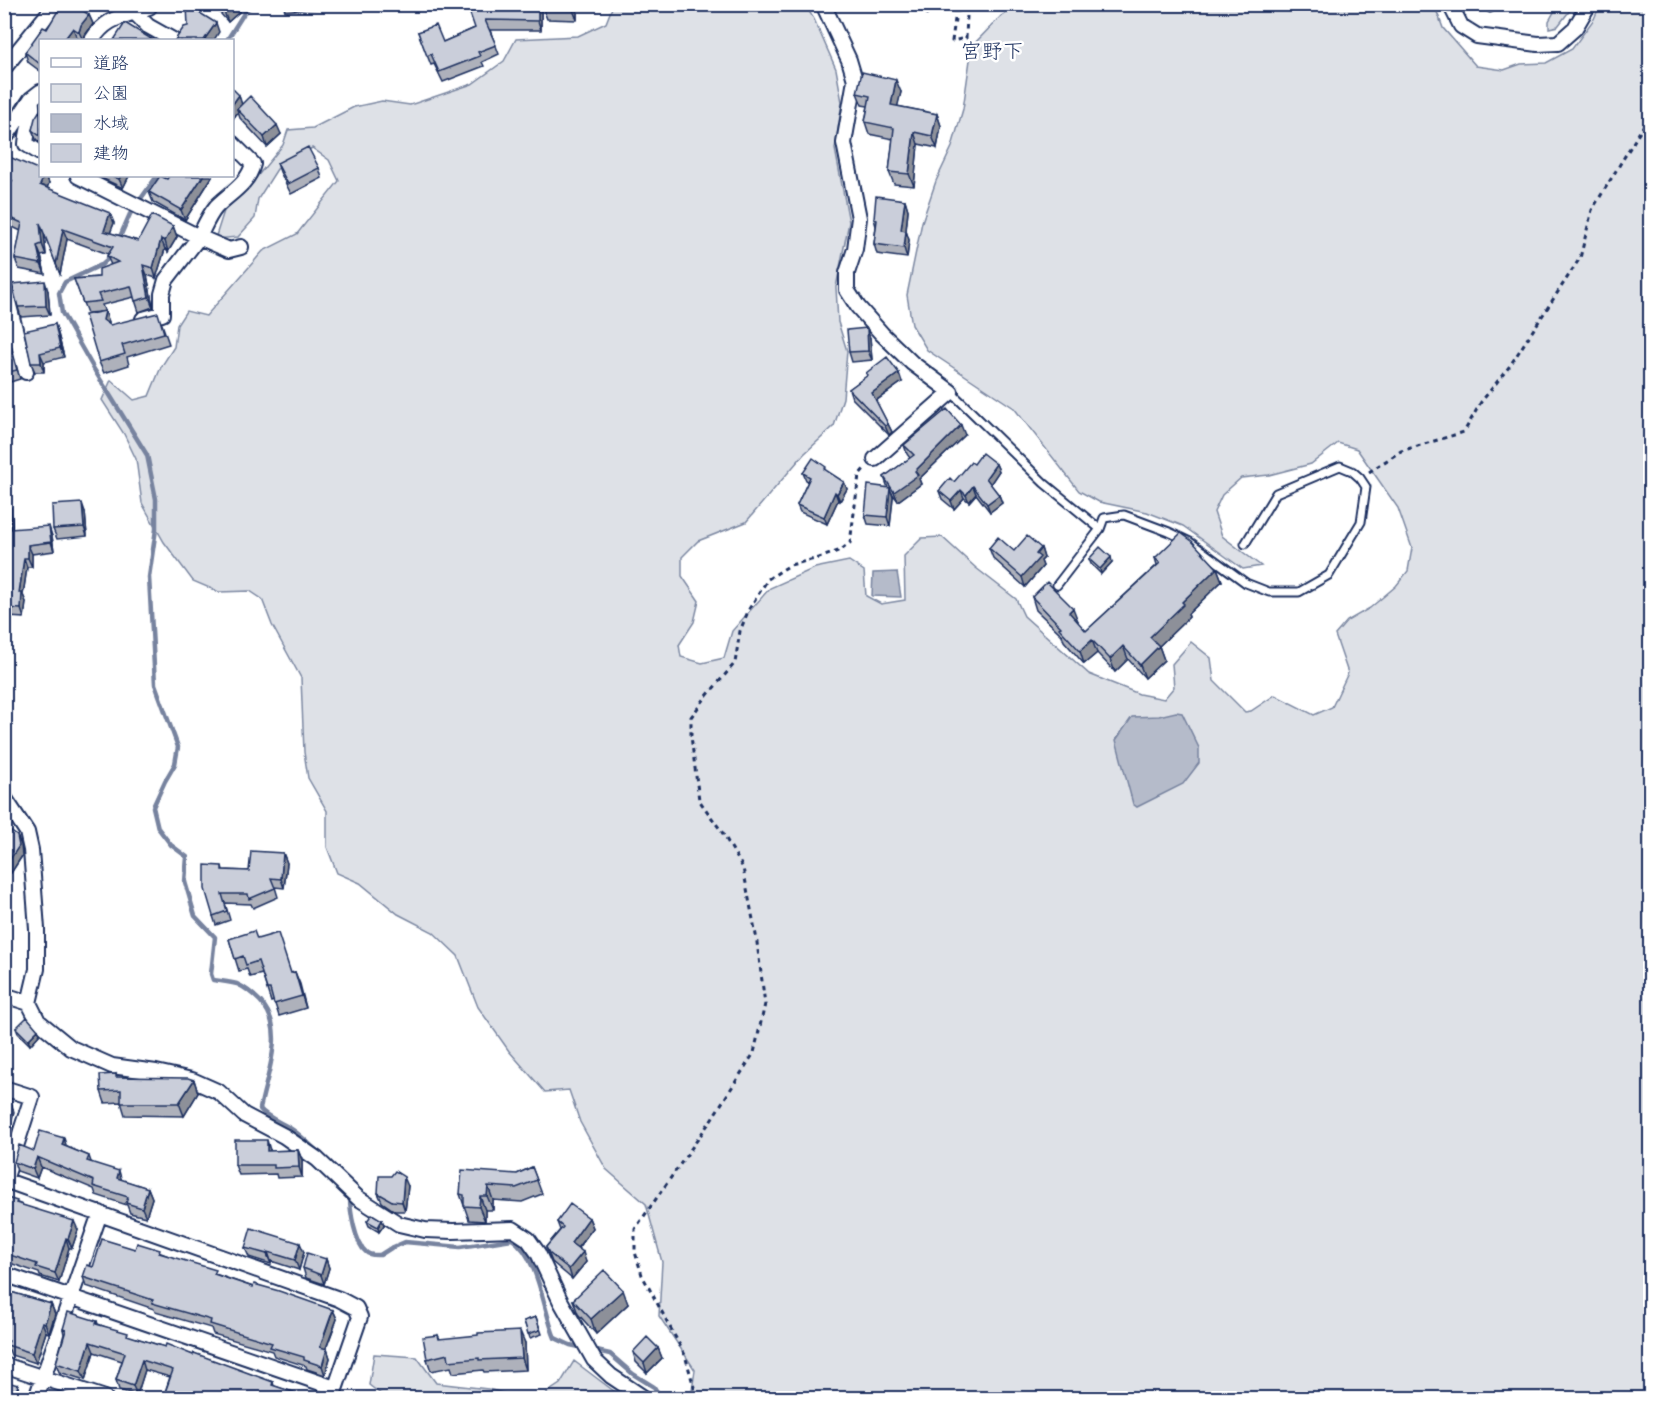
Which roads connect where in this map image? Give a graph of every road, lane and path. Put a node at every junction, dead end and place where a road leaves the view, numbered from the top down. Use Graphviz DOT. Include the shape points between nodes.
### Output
graph roads {
  1 [pos="56,4"];
  2 [pos="151,4"];
  3 [pos="823,4"];
  4 [pos="1450,4"];
  5 [pos="1589,4"];
  6 [pos="956,5"];
  7 [pos="135,13"];
  8 [pos="967,13"];
  9 [pos="93,39"];
  10 [pos="170,39"];
  11 [pos="4,68"];
  12 [pos="36,95"];
  13 [pos="1650,115"];
  14 [pos="4,140"];
  15 [pos="234,145"];
  16 [pos="39,152"];
  17 [pos="80,177"];
  18 [pos="198,237"];
  19 [pos="241,247"];
  20 [pos="4,286"];
  21 [pos="134,322"];
  22 [pos="26,372"];
  23 [pos="951,392"];
  24 [pos="875,459"];
  25 [pos="1360,478"];
  26 [pos="1100,529"];
  27 [pos="1245,544"];
  28 [pos="1058,585"];
  29 [pos="4,797"];
  30 [pos="4,995"];
  31 [pos="29,1003"];
  32 [pos="4,1088"];
  33 [pos="5,1180"];
  34 [pos="100,1213"];
  35 [pos="4,1274"];
  36 [pos="72,1296"];
  37 [pos="4,1365"];
  38 [pos="43,1377"];
  39 [pos="334,1393"];
  40 [pos="36,1398"];
  41 [pos="105,1398"];
  42 [pos="644,1398"];
  43 [pos="697,1398"];
  1 -- 11 [label="street"];
  2 -- 7 [label="street"];
  3 -- 23 [label="street" via="855,80 844,142 859,218 847,290 882,334"];
  4 -- 5 [label="street" via="1461,26 1477,36 1538,44 1558,43 1575,28"];
  6 -- 8 [label="path" via="952,40 966,38"];
  7 -- 9 [label="street" via="108,22"];
  7 -- 10 [label="street"];
  12 -- 14 [label="street"];
  12 -- 16 [label="street" via="26,144"];
  13 -- 25 [label="path" via="1592,210 1580,258 1464,432 1401,451"];
  15 -- 18 [label="street" via="253,164 251,173 214,209"];
  17 -- 18 [label="street"];
  18 -- 19 [label="street" via="229,250"];
  18 -- 21 [label="street" via="166,280 162,314"];
  20 -- 22 [label="street"];
  23 -- 24 [label="street"];
  23 -- 26 [label="lane" via="1044,483"];
  24 -- 43 [label="path" via="859,475 850,543 819,558 790,565 768,579 740,631 735,663 691,717 699,800 743,868 765,1004 754,1053 635,1229 635,1252 642,1275 685,1355"];
  25 -- 26 [label="lane" via="1366,487 1361,522 1329,575 1299,592 1269,592 1246,583 1190,542 1124,515 1104,518"];
  25 -- 27 [label="lane" via="1340,466 1276,493"];
  26 -- 28 [label="lane"];
  29 -- 31 [label="street" via="27,832 31,849 37,969"];
  30 -- 31 [label="street"];
  31 -- 42 [label="street" via="38,1022 71,1048 112,1066 192,1080 219,1092 244,1115 317,1159 358,1198 399,1224 425,1230 513,1229 521,1234 538,1253 594,1360"];
  32 -- 33 [label="street" via="32,1097"];
  33 -- 34 [label="street"];
  34 -- 36 [label="street"];
  34 -- 39 [label="street" via="356,1308 360,1317"];
  35 -- 36 [label="street"];
  36 -- 38 [label="street"];
  36 -- 39 [label="street"];
  37 -- 38 [label="street"];
  38 -- 40 [label="street"];
  38 -- 41 [label="street"];
}
